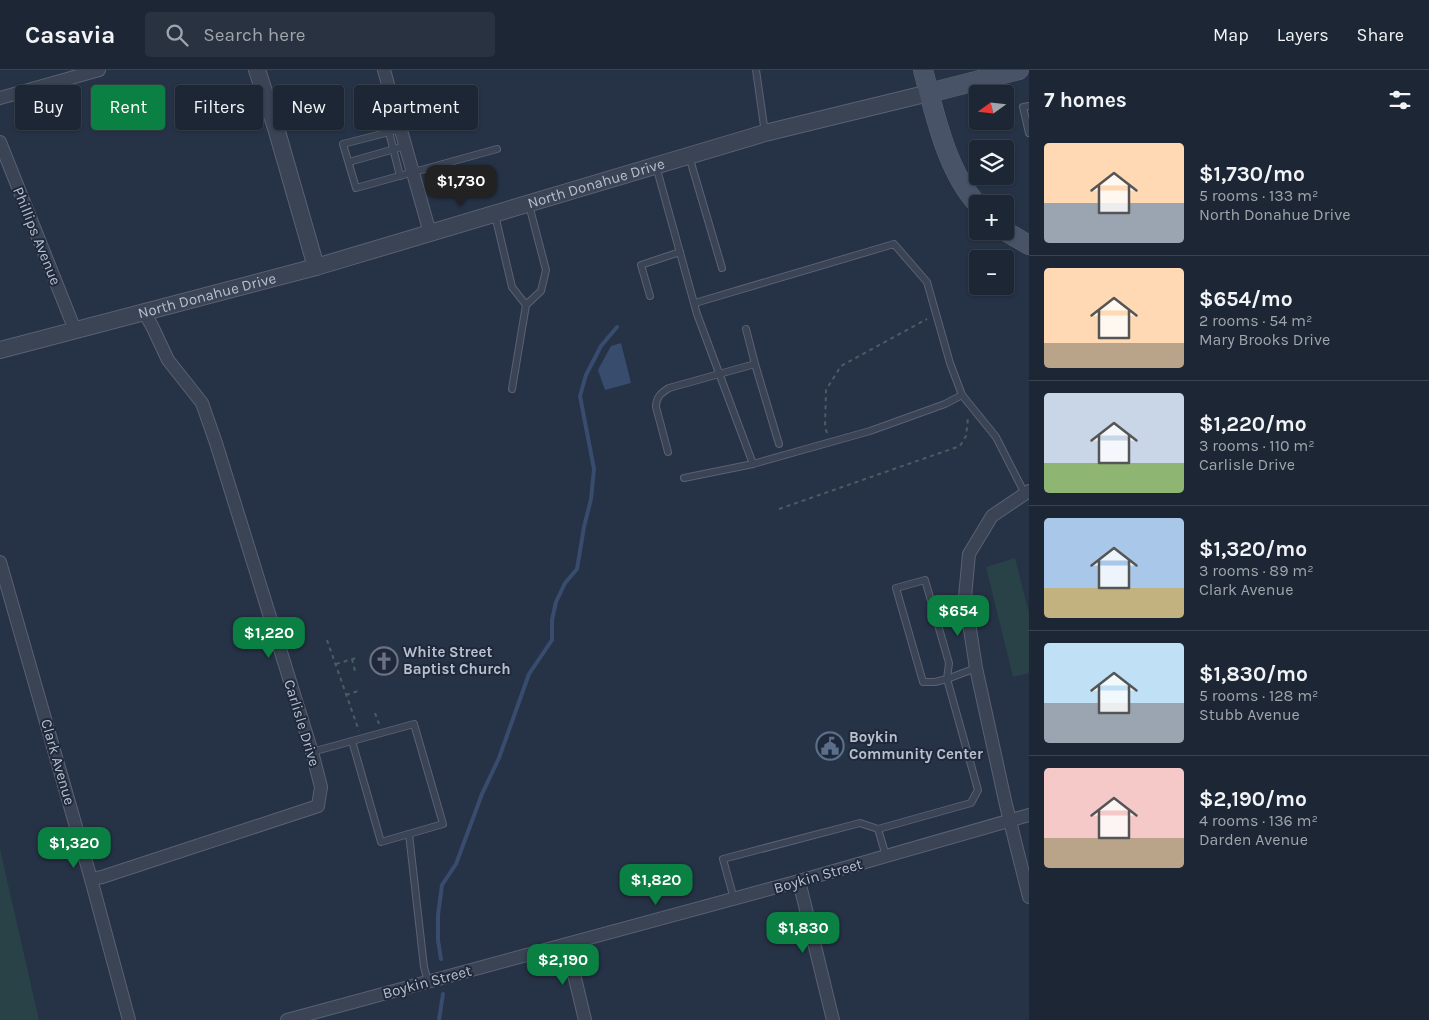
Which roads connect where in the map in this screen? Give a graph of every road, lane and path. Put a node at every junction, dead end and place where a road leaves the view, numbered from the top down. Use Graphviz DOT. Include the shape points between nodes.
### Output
graph roads {
  1 [pos="99,70"];
  2 [pos="257,70"];
  3 [pos="384,70"];
  4 [pos="756,70"];
  5 [pos="923,70"];
  6 [pos="1019,70"];
  7 [pos="988,74"];
  8 [pos="929,93"];
  9 [pos="0,98"];
  10 [pos="1029,106"];
  11 [pos="395,131"];
  12 [pos="1029,131"];
  13 [pos="765,132"];
  14 [pos="0,142"];
  15 [pos="399,148"];
  16 [pos="497,149"];
  17 [pos="689,155"];
  18 [pos="348,162"];
  19 [pos="656,165"];
  20 [pos="407,174"];
  21 [pos="969,195"];
  22 [pos="529,203"];
  23 [pos="495,214"];
  24 [pos="430,233"];
  25 [pos="1014,236"];
  26 [pos="1029,245"];
  27 [pos="680,252"];
  28 [pos="316,267"];
  29 [pos="722,268"];
  30 [pos="650,296"];
  31 [pos="695,304"];
  32 [pos="526,305"];
  33 [pos="144,312"];
  34 [pos="936,314"];
  35 [pos="746,329"];
  36 [pos="75,330"];
  37 [pos="0,350"];
  38 [pos="755,364"];
  39 [pos="720,375"];
  40 [pos="512,389"];
  41 [pos="962,395"];
  42 [pos="967,401"];
  43 [pos="830,442"];
  44 [pos="778,444"];
  45 [pos="668,452"];
  46 [pos="753,464"];
  47 [pos="684,478"];
  48 [pos="1027,492"];
  49 [pos="779,509"];
  50 [pos="0,562"];
  51 [pos="327,640"];
  52 [pos="359,657"];
  53 [pos="352,659"];
  54 [pos="336,664"];
  55 [pos="976,668"];
  56 [pos="355,671"];
  57 [pos="947,679"];
  58 [pos="358,691"];
  59 [pos="346,695"];
  60 [pos="375,713"];
  61 [pos="379,724"];
  62 [pos="365,729"];
  63 [pos="352,741"];
  64 [pos="312,752"];
  65 [pos="1029,815"];
  66 [pos="1010,819"];
  67 [pos="878,829"];
  68 [pos="409,834"];
  69 [pos="886,856"];
  70 [pos="91,879"];
  71 [pos="799,881"];
  72 [pos="1029,897"];
  73 [pos="734,899"];
  74 [pos="567,945"];
  75 [pos="428,982"];
  76 [pos="333,1014"];
  77 [pos="129,1020"];
  78 [pos="288,1020"];
  79 [pos="586,1020"];
  80 [pos="833,1020"];
  1 -- 9 [label="street"];
  2 -- 28 [label="street"];
  3 -- 11 [label="street"];
  4 -- 13 [label="lane"];
  5 -- 8 [label="main road"];
  6 -- 7 [label="main road, North Donahue Drive"];
  7 -- 8 [label="main road, North Donahue Drive"];
  8 -- 13 [label="street, North Donahue Drive"];
  8 -- 21 [label="main road" via="950,158"];
  10 -- 12 [label="lane" via="1023,107"];
  11 -- 15 [label="street"];
  11 -- 18 [label="lane" via="343,144"];
  13 -- 17 [label="street, North Donahue Drive"];
  14 -- 36 [label="street, Phillips Avenue"];
  15 -- 18 [label="lane"];
  15 -- 20 [label="street"];
  16 -- 20 [label="lane"];
  17 -- 19 [label="street, North Donahue Drive"];
  17 -- 29 [label="lane"];
  18 -- 20 [label="lane" via="356,188"];
  19 -- 22 [label="street, North Donahue Drive"];
  19 -- 27 [label="lane"];
  20 -- 24 [label="street"];
  22 -- 23 [label="street, North Donahue Drive"];
  22 -- 32 [label="lane" via="546,270 541,291"];
  23 -- 24 [label="street, North Donahue Drive"];
  23 -- 32 [label="lane" via="512,287"];
  24 -- 28 [label="street, North Donahue Drive"];
  25 -- 26 [label="main road"];
  27 -- 30 [label="lane" via="642,265"];
  27 -- 31 [label="lane"];
  28 -- 33 [label="street, North Donahue Drive"];
  31 -- 34 [label="lane" via="894,244 927,282"];
  31 -- 39 [label="lane"];
  32 -- 40 [label="lane"];
  33 -- 36 [label="street, North Donahue Drive"];
  33 -- 64 [label="street, Carlisle Drive" via="168,360 202,403"];
  34 -- 41 [label="lane"];
  34 -- 43 [label="path" via="840,366 826,390 825,426"];
  35 -- 38 [label="lane"];
  36 -- 37 [label="street, North Donahue Drive"];
  38 -- 39 [label="lane"];
  38 -- 44 [label="lane"];
  39 -- 45 [label="lane" via="661,393 656,407"];
  39 -- 46 [label="lane"];
  41 -- 42 [label="lane"];
  41 -- 43 [label="lane" via="870,431"];
  42 -- 48 [label="lane" via="996,436"];
  42 -- 49 [label="path" via="966,436 960,446"];
  43 -- 46 [label="lane"];
  46 -- 47 [label="lane"];
  48 -- 55 [label="street" via="992,516 969,554 965,597"];
  50 -- 70 [label="street, Clark Avenue"];
  51 -- 54 [label="path"];
  52 -- 53 [label="path"];
  53 -- 54 [label="path"];
  53 -- 56 [label="path"];
  54 -- 59 [label="path"];
  55 -- 57 [label="lane"];
  55 -- 66 [label="street"];
  57 -- 57 [label="lane" via="922,682 896,588 925,580 949,663"];
  57 -- 67 [label="lane" via="978,790 971,803"];
  58 -- 59 [label="path"];
  59 -- 62 [label="path" via="358,731"];
  60 -- 61 [label="path"];
  63 -- 64 [label="lane"];
  63 -- 68 [label="lane" via="381,842"];
  63 -- 68 [label="lane" via="414,724 443,824"];
  64 -- 70 [label="street, Carlisle Drive" via="321,787 318,806"];
  65 -- 66 [label="street, Boykin Street"];
  66 -- 69 [label="street, Boykin Street"];
  66 -- 72 [label="street"];
  67 -- 69 [label="lane"];
  67 -- 73 [label="lane" via="860,823 723,860"];
  68 -- 75 [label="lane"];
  69 -- 71 [label="street, Boykin Street"];
  70 -- 77 [label="street, Clark Avenue"];
  71 -- 73 [label="street, Boykin Street"];
  71 -- 80 [label="street"];
  73 -- 74 [label="street, Boykin Street"];
  74 -- 75 [label="street, Boykin Street"];
  74 -- 79 [label="street"];
  75 -- 76 [label="street, Boykin Street"];
  76 -- 78 [label="street, Boykin Street"];
}
